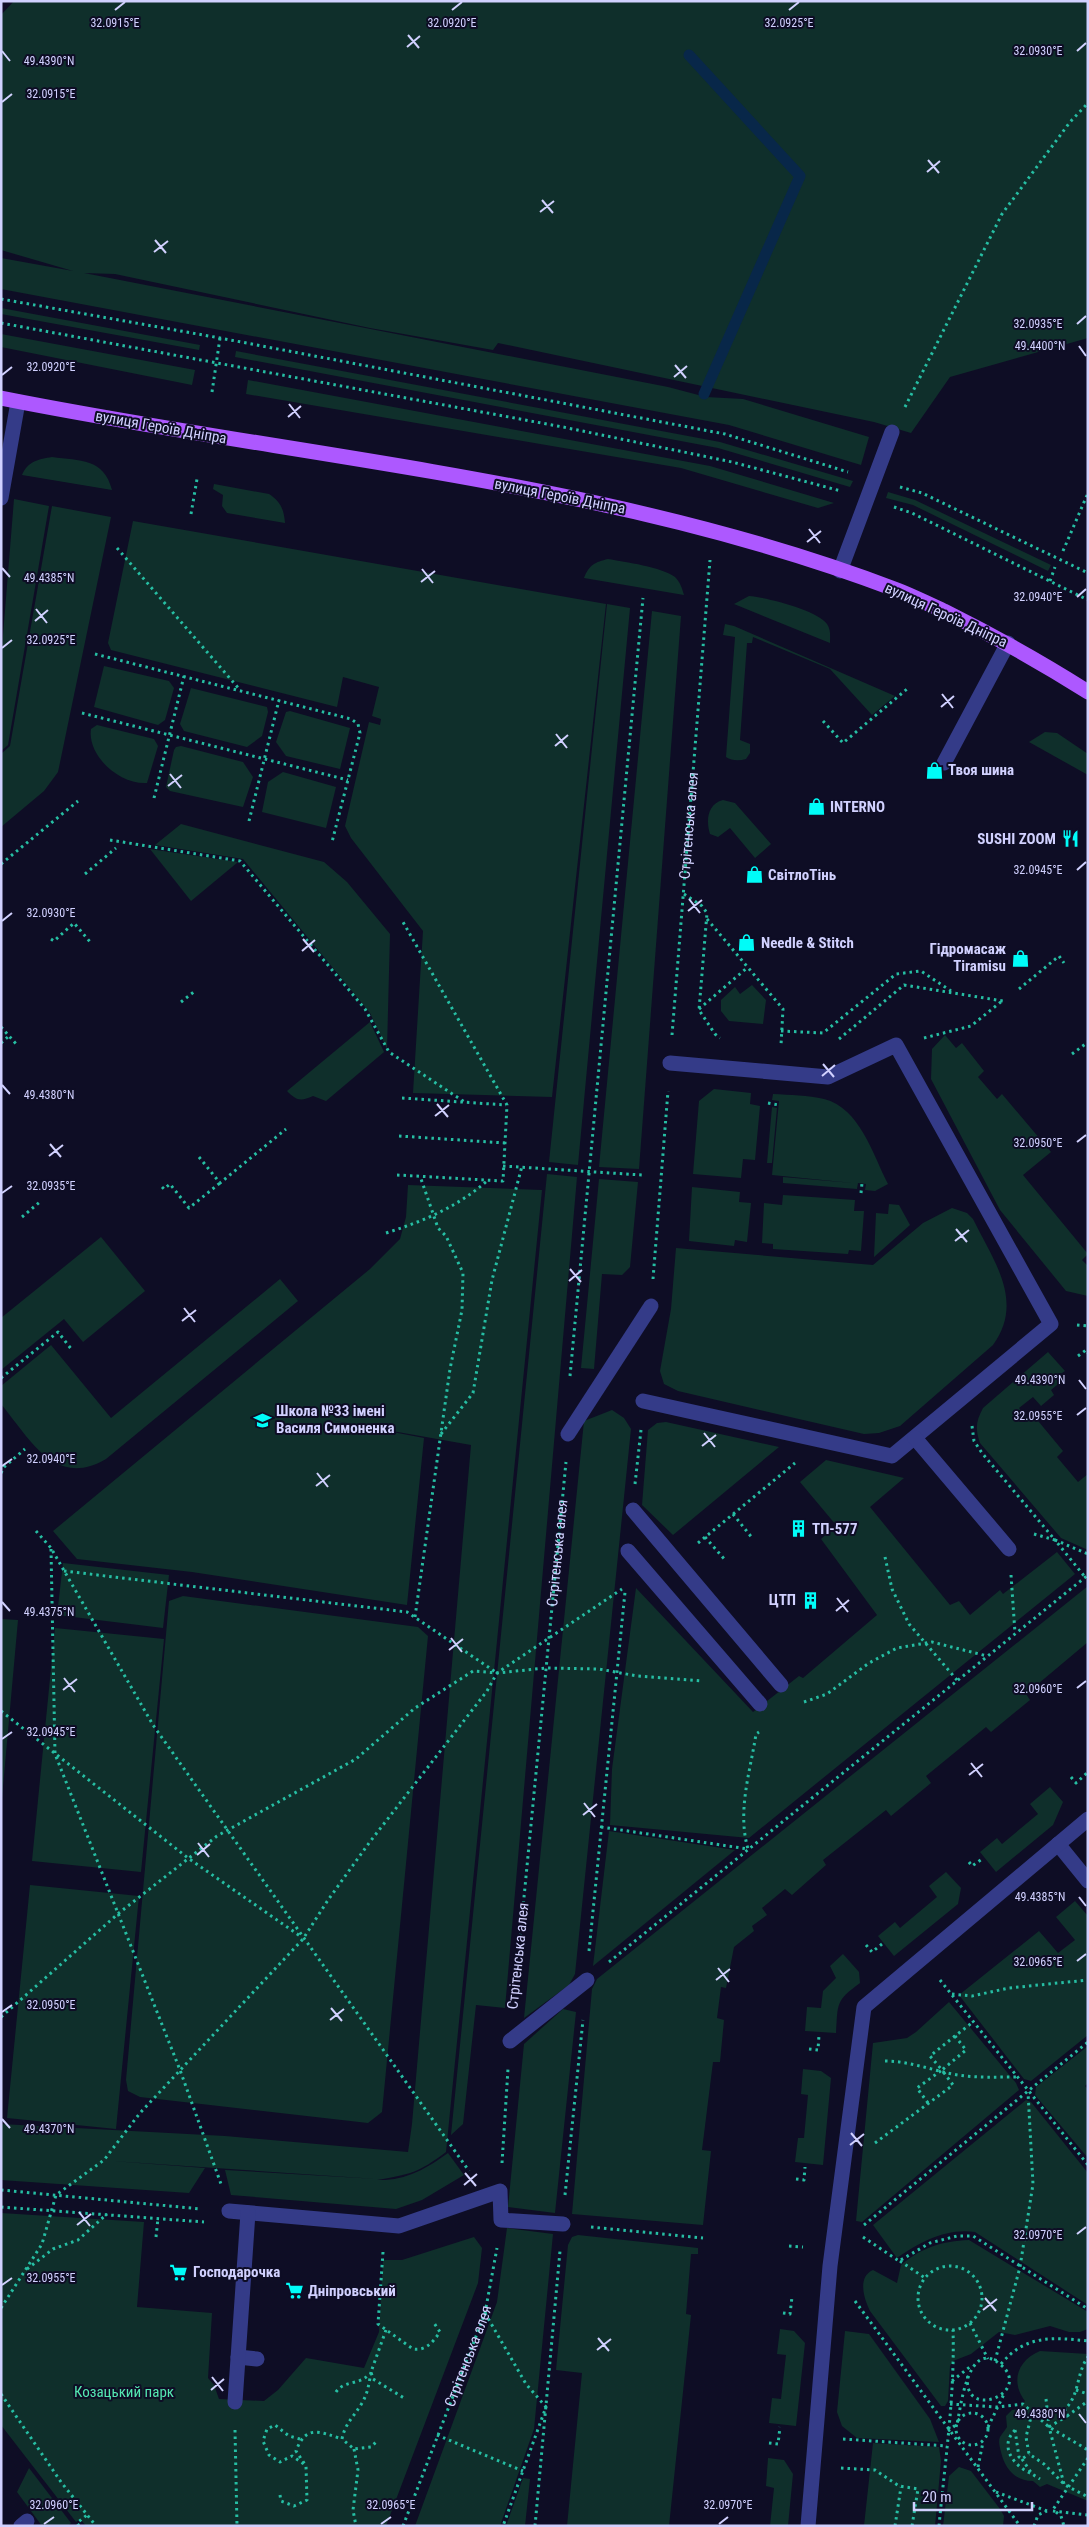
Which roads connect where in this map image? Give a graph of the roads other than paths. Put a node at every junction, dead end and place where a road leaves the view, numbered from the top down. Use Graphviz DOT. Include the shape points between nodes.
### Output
graph roads {
  1 [pos="1,398"];
  2 [pos="18,402"];
  3 [pos="892,432"];
  4 [pos="1,498"];
  5 [pos="840,571"];
  6 [pos="1008,643"];
  7 [pos="1088,692"];
  8 [pos="944,763"];
  9 [pos="670,1063"];
  10 [pos="651,1306"];
  11 [pos="644,1401"];
  12 [pos="568,1434"];
  13 [pos="915,1438"];
  14 [pos="633,1510"];
  15 [pos="1010,1549"];
  16 [pos="628,1552"];
  17 [pos="781,1685"];
  18 [pos="760,1704"];
  19 [pos="1088,1819"];
  20 [pos="1058,1844"];
  21 [pos="1088,1881"];
  22 [pos="587,1980"];
  23 [pos="510,2041"];
  24 [pos="226,2211"];
  25 [pos="248,2213"];
  26 [pos="562,2224"];
  27 [pos="238,2357"];
  28 [pos="257,2359"];
  29 [pos="235,2402"];
  30 [pos="808,2526"];
  1 -- 2 [label="main road, вулиця Героїв Дніпра"];
  2 -- 4 [label="street"];
  2 -- 5 [label="main road, вулиця Героїв Дніпра" via="572,497 713,530 780,549"];
  3 -- 5 [label="street"];
  5 -- 6 [label="main road, вулиця Героїв Дніпра" via="899,590"];
  6 -- 7 [label="main road, вулиця Героїв Дніпра"];
  6 -- 8 [label="street"];
  9 -- 13 [label="street" via="828,1077 896,1045 1051,1324"];
  10 -- 12 [label="street"];
  11 -- 13 [label="street" via="892,1456"];
  13 -- 15 [label="street"];
  14 -- 17 [label="street"];
  16 -- 18 [label="street"];
  19 -- 20 [label="street"];
  20 -- 21 [label="street"];
  20 -- 30 [label="street" via="864,2007 830,2266"];
  22 -- 23 [label="street"];
  24 -- 25 [label="street"];
  25 -- 26 [label="street" via="399,2226 500,2191 501,2220"];
  25 -- 27 [label="street"];
  27 -- 28 [label="street"];
  27 -- 29 [label="street"];
}
